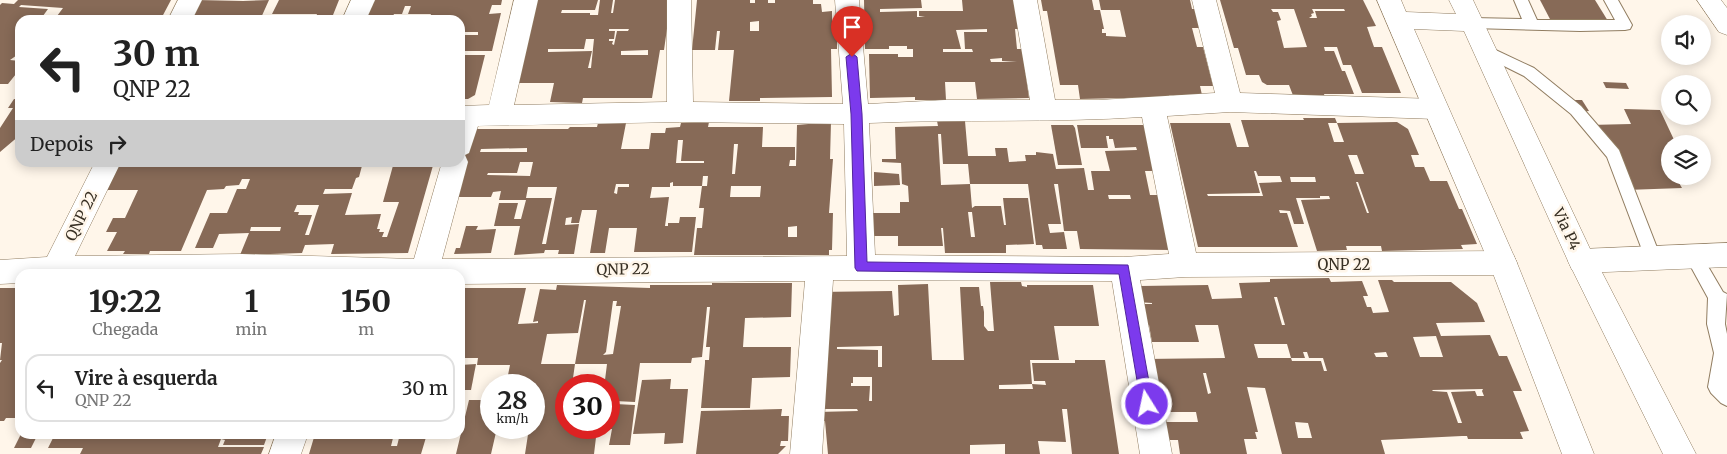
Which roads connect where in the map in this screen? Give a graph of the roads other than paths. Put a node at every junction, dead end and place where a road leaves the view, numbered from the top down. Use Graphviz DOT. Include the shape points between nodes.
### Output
graph roads {
  1 [pos="190,0"];
  2 [pos="363,0"];
  3 [pos="526,0"];
  4 [pos="679,0"];
  5 [pos="847,0"];
  6 [pos="1025,0"];
  7 [pos="1204,0"];
  8 [pos="1521,0"];
  9 [pos="1611,0"];
  10 [pos="1393,10"];
  11 [pos="1466,11"];
  12 [pos="182,15"];
  13 [pos="356,15"];
  14 [pos="1532,25"];
  15 [pos="1485,50"];
  16 [pos="1230,102"];
  17 [pos="1044,108"];
  18 [pos="1153,108"];
  19 [pos="1436,109"];
  20 [pos="680,112"];
  21 [pos="856,114"];
  22 [pos="499,115"];
  23 [pos="465,116"];
  24 [pos="106,167"];
  25 [pos="454,167"];
  26 [pos="1727,255"];
  27 [pos="1693,256"];
  28 [pos="1653,258"];
  29 [pos="1582,261"];
  30 [pos="1503,263"];
  31 [pos="1185,265"];
  32 [pos="861,268"];
  33 [pos="55,269"];
  34 [pos="297,269"];
  35 [pos="426,269"];
  36 [pos="820,269"];
  37 [pos="1124,269"];
  38 [pos="15,271"];
  39 [pos="465,271"];
  40 [pos="0,272"];
  41 [pos="1722,300"];
  42 [pos="1727,397"];
  43 [pos="290,439"];
  44 [pos="285,454"];
  45 [pos="806,454"];
  46 [pos="1156,454"];
  47 [pos="1578,454"];
  48 [pos="1680,454"];
  1 -- 12 [label="street"];
  2 -- 13 [label="street"];
  3 -- 22 [label="street"];
  4 -- 20 [label="street"];
  5 -- 21 [label="street"];
  6 -- 17 [label="street"];
  7 -- 16 [label="street"];
  8 -- 14 [label="lane"];
  9 -- 14 [label="lane" via="1625,25"];
  10 -- 11 [label="street"];
  10 -- 19 [label="street"];
  11 -- 14 [label="lane"];
  11 -- 15 [label="street, Via P4"];
  15 -- 28 [label="lane" via="1529,72 1576,110 1614,154"];
  15 -- 29 [label="street, Via P4"];
  16 -- 18 [label="street"];
  16 -- 19 [label="street"];
  17 -- 18 [label="street"];
  17 -- 21 [label="street"];
  18 -- 31 [label="street"];
  19 -- 30 [label="street"];
  20 -- 21 [label="street"];
  20 -- 22 [label="street"];
  21 -- 32 [label="street"];
  22 -- 23 [label="street"];
  24 -- 33 [label="street, QNP 22"];
  25 -- 35 [label="street"];
  26 -- 27 [label="street"];
  27 -- 28 [label="street"];
  27 -- 41 [label="lane"];
  28 -- 29 [label="street"];
  29 -- 48 [label="street, Via P4"];
  30 -- 31 [label="street, QNP 22"];
  30 -- 47 [label="street"];
  31 -- 37 [label="street, QNP 22"];
  32 -- 36 [label="street, QNP 22"];
  32 -- 37 [label="street, QNP 22"];
  33 -- 34 [label="street, QNP 22" via="242,266"];
  36 -- 39 [label="street, QNP 22"];
  36 -- 45 [label="street"];
  37 -- 46 [label="street"];
  38 -- 40 [label="street, QNP 22"];
  41 -- 42 [label="lane" via="1716,324 1723,353 1717,387"];
  43 -- 44 [label="street"];
}
